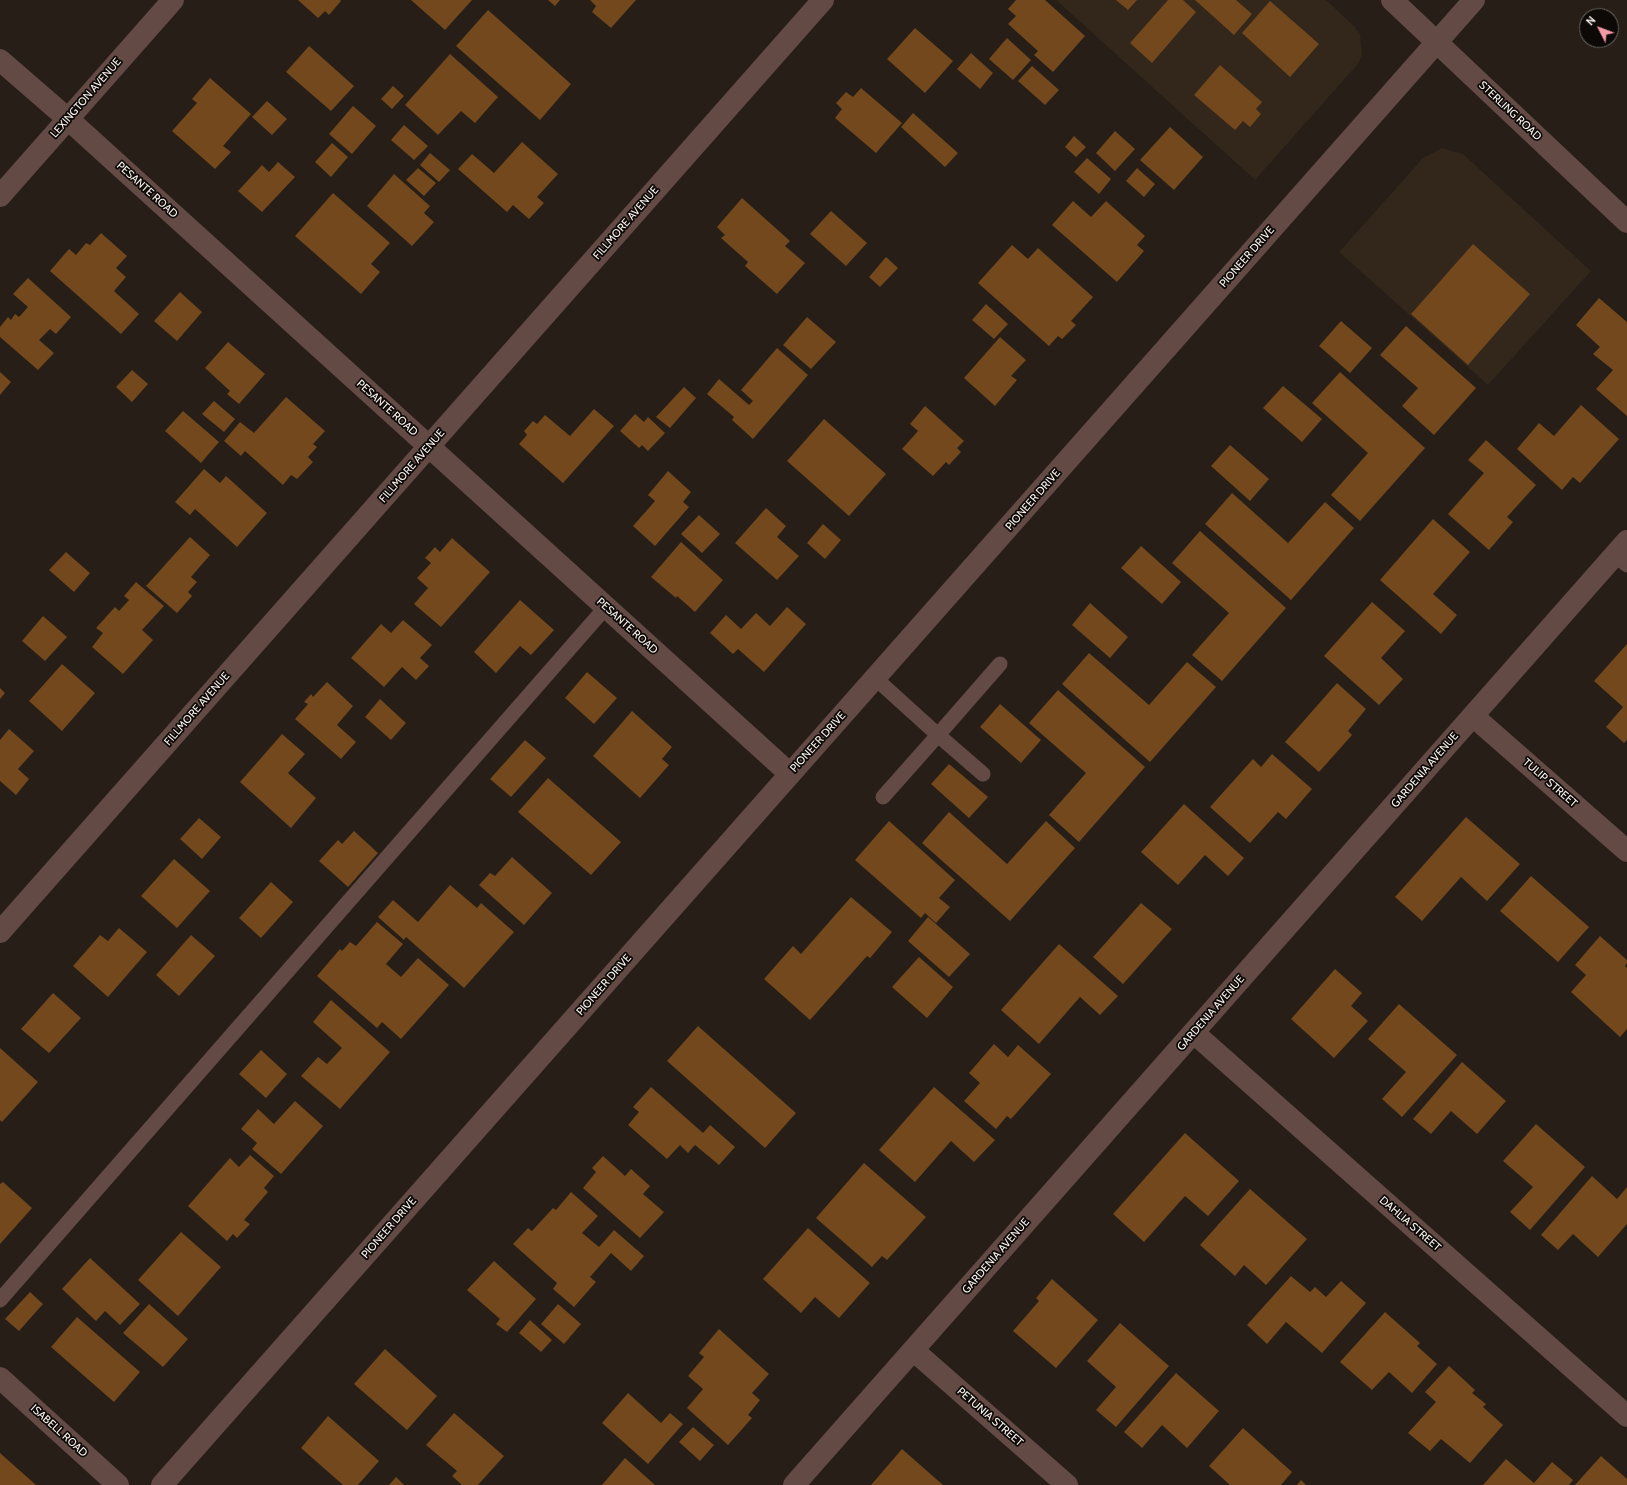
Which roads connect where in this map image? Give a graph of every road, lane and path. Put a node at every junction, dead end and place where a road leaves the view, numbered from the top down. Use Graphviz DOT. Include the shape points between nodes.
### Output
graph roads {
  1 [pos="173,0"];
  2 [pos="823,0"];
  3 [pos="1392,0"];
  4 [pos="1474,0"];
  5 [pos="1437,42"];
  6 [pos="0,60"];
  7 [pos="68,119"];
  8 [pos="0,196"];
  9 [pos="1627,222"];
  10 [pos="429,446"];
  11 [pos="1623,554"];
  12 [pos="606,607"];
  13 [pos="1000,664"];
  14 [pos="875,678"];
  15 [pos="1473,716"];
  16 [pos="938,735"];
  17 [pos="790,774"];
  18 [pos="983,774"];
  19 [pos="883,797"];
  20 [pos="1627,851"];
  21 [pos="0,932"];
  22 [pos="1194,1033"];
  23 [pos="0,1300"];
  24 [pos="913,1350"];
  25 [pos="0,1378"];
  26 [pos="1627,1416"];
  27 [pos="118,1485"];
  28 [pos="162,1485"];
  29 [pos="794,1485"];
  30 [pos="1067,1485"];
  1 -- 7 [label="street, LEXINGTON AVENUE"];
  2 -- 10 [label="street, FILLMORE AVENUE"];
  3 -- 5 [label="street, STERLING ROAD"];
  4 -- 5 [label="street, PIONEER DRIVE"];
  5 -- 9 [label="street, STERLING ROAD"];
  5 -- 14 [label="street, PIONEER DRIVE"];
  6 -- 7 [label="street, PESANTE ROAD"];
  7 -- 8 [label="street, LEXINGTON AVENUE"];
  7 -- 10 [label="street, PESANTE ROAD"];
  10 -- 12 [label="street, PESANTE ROAD"];
  10 -- 21 [label="street, FILLMORE AVENUE"];
  11 -- 15 [label="street, GARDENIA AVENUE"];
  12 -- 17 [label="street, PESANTE ROAD"];
  12 -- 23 [label="lane"];
  13 -- 16 [label="lane"];
  14 -- 16 [label="lane"];
  14 -- 17 [label="street, PIONEER DRIVE"];
  15 -- 20 [label="street, TULIP STREET"];
  15 -- 22 [label="street, GARDENIA AVENUE"];
  16 -- 18 [label="lane"];
  16 -- 19 [label="lane"];
  17 -- 28 [label="street, PIONEER DRIVE"];
  22 -- 24 [label="street, GARDENIA AVENUE"];
  22 -- 26 [label="street, DAHLIA STREET"];
  24 -- 29 [label="street, GARDENIA AVENUE"];
  24 -- 30 [label="street, PETUNIA STREET"];
  25 -- 27 [label="street, ISABELL ROAD"];
}
